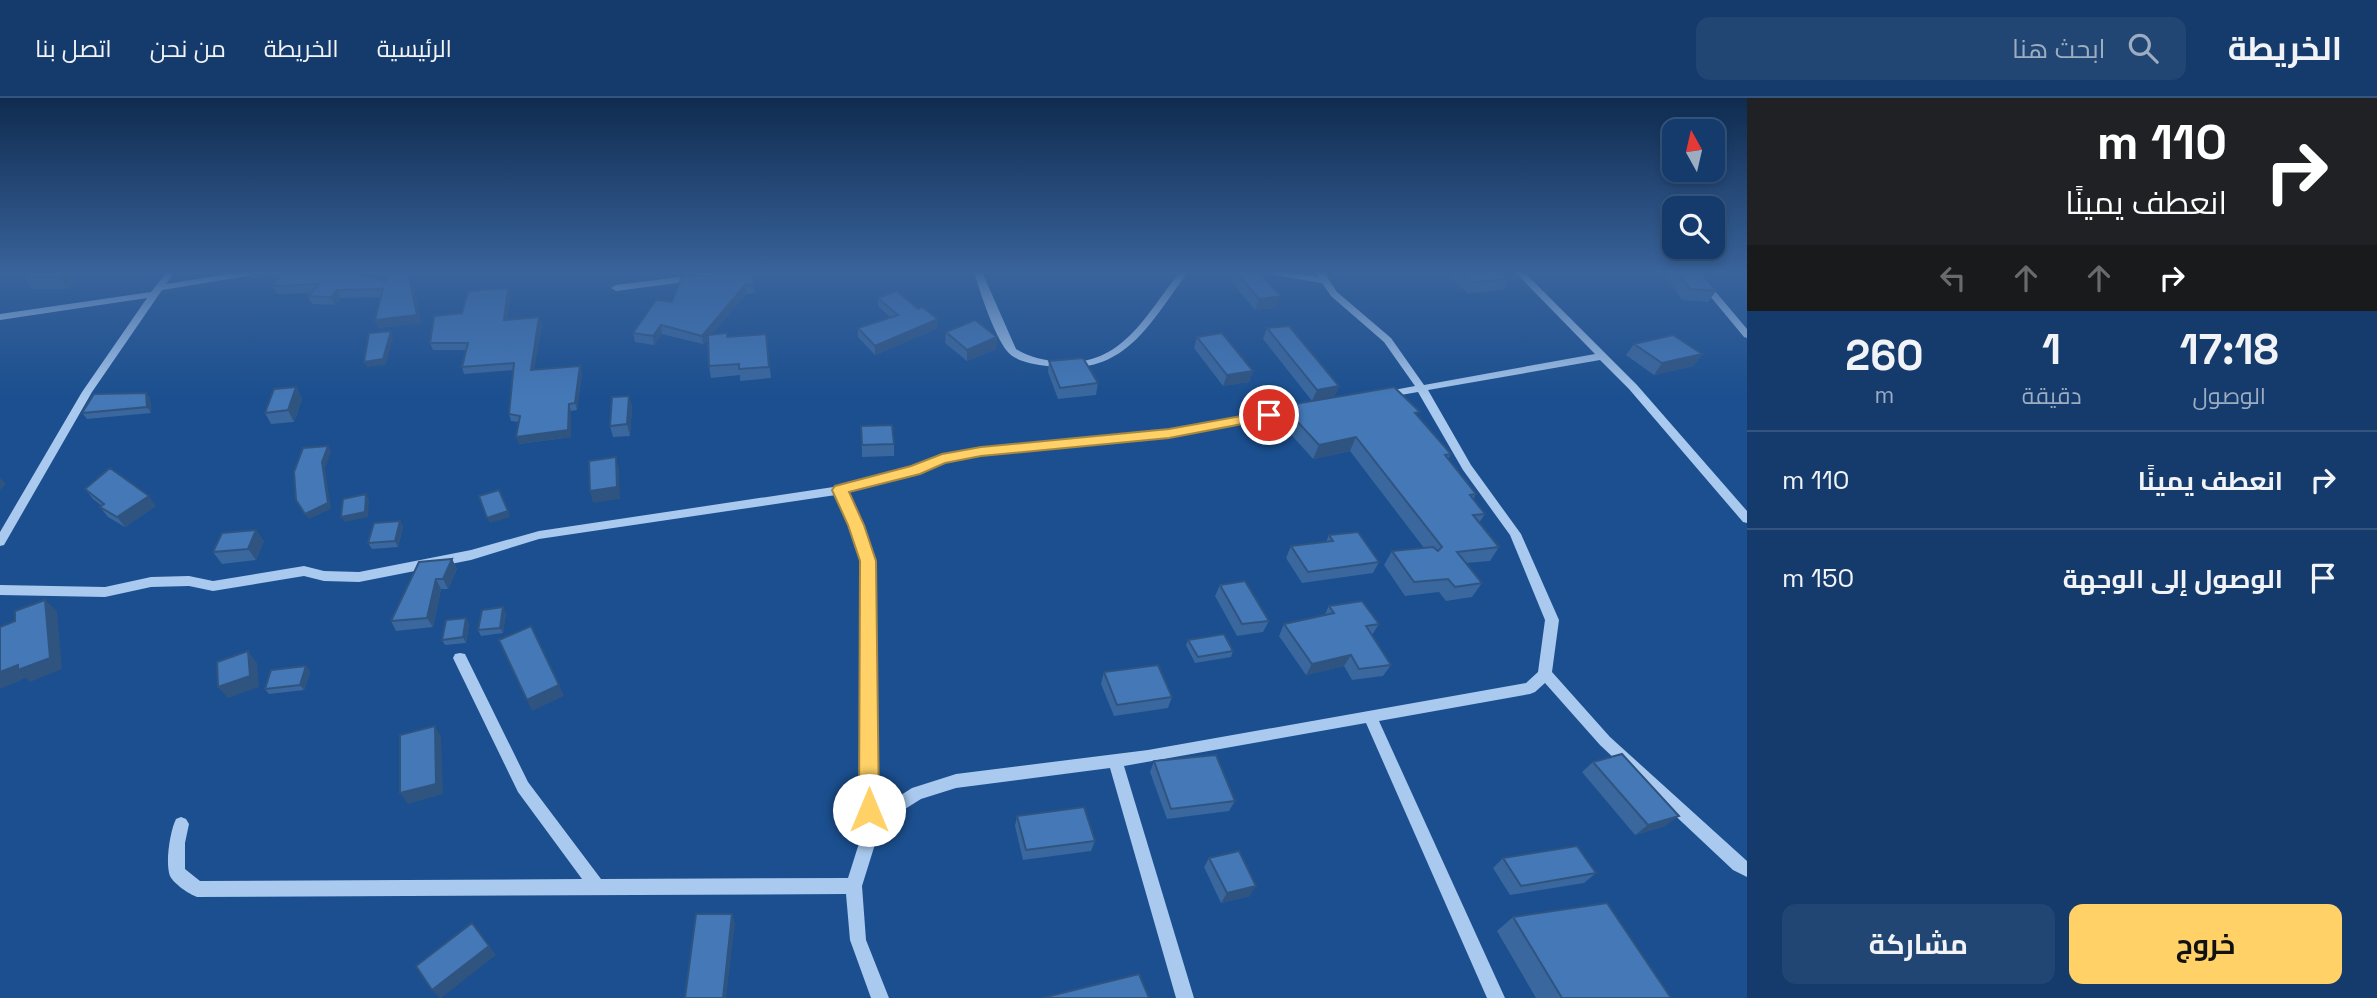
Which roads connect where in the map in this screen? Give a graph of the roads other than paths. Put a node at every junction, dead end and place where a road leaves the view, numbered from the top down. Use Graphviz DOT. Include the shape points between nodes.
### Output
graph roads {
  1 [pos="18,314"];
  2 [pos="141,314"];
  3 [pos="995,314"];
  4 [pos="1152,314"];
  5 [pos="1357,314"];
  6 [pos="1561,314"];
  7 [pos="1729,314"];
  8 [pos="0,317"];
  9 [pos="1747,335"];
  10 [pos="1603,356"];
  11 [pos="1421,388"];
  12 [pos="1368,397"];
  13 [pos="1315,407"];
  14 [pos="840,490"];
  15 [pos="1747,519"];
  16 [pos="0,542"];
  17 [pos="0,590"];
  18 [pos="460,658"];
  19 [pos="1545,674"];
  20 [pos="1370,717"];
  21 [pos="1115,760"];
  22 [pos="181,824"];
  23 [pos="869,838"];
  24 [pos="1747,869"];
  25 [pos="855,886"];
  26 [pos="597,887"];
  27 [pos="880,998"];
  28 [pos="1185,998"];
  29 [pos="1496,998"];
  1 -- 8 [label="street"];
  2 -- 16 [label="street" via="87,393"];
  3 -- 4 [label="street" via="1010,350 1030,360 1063,366 1090,365 1124,350"];
  5 -- 11 [label="street" via="1388,340"];
  6 -- 10 [label="street"];
  7 -- 9 [label="street"];
  10 -- 11 [label="street"];
  10 -- 15 [label="street"];
  11 -- 12 [label="street"];
  11 -- 19 [label="street" via="1467,467 1516,534 1552,620"];
  13 -- 14 [label="street" via="1169,433 968,454"];
  14 -- 17 [label="street" via="539,535 471,555 359,577 304,571 213,586 189,581 151,582 105,592"];
  14 -- 23 [label="street" via="868,561"];
  18 -- 26 [label="street" via="523,787"];
  19 -- 20 [label="street" via="1530,688"];
  19 -- 24 [label="street" via="1605,741"];
  20 -- 21 [label="street"];
  20 -- 29 [label="street"];
  21 -- 23 [label="street" via="956,781 916,793 891,809"];
  21 -- 28 [label="street"];
  22 -- 26 [label="street" via="177,873 197,889"];
  23 -- 25 [label="street"];
  25 -- 26 [label="street"];
  25 -- 27 [label="street" via="858,940"];
}
